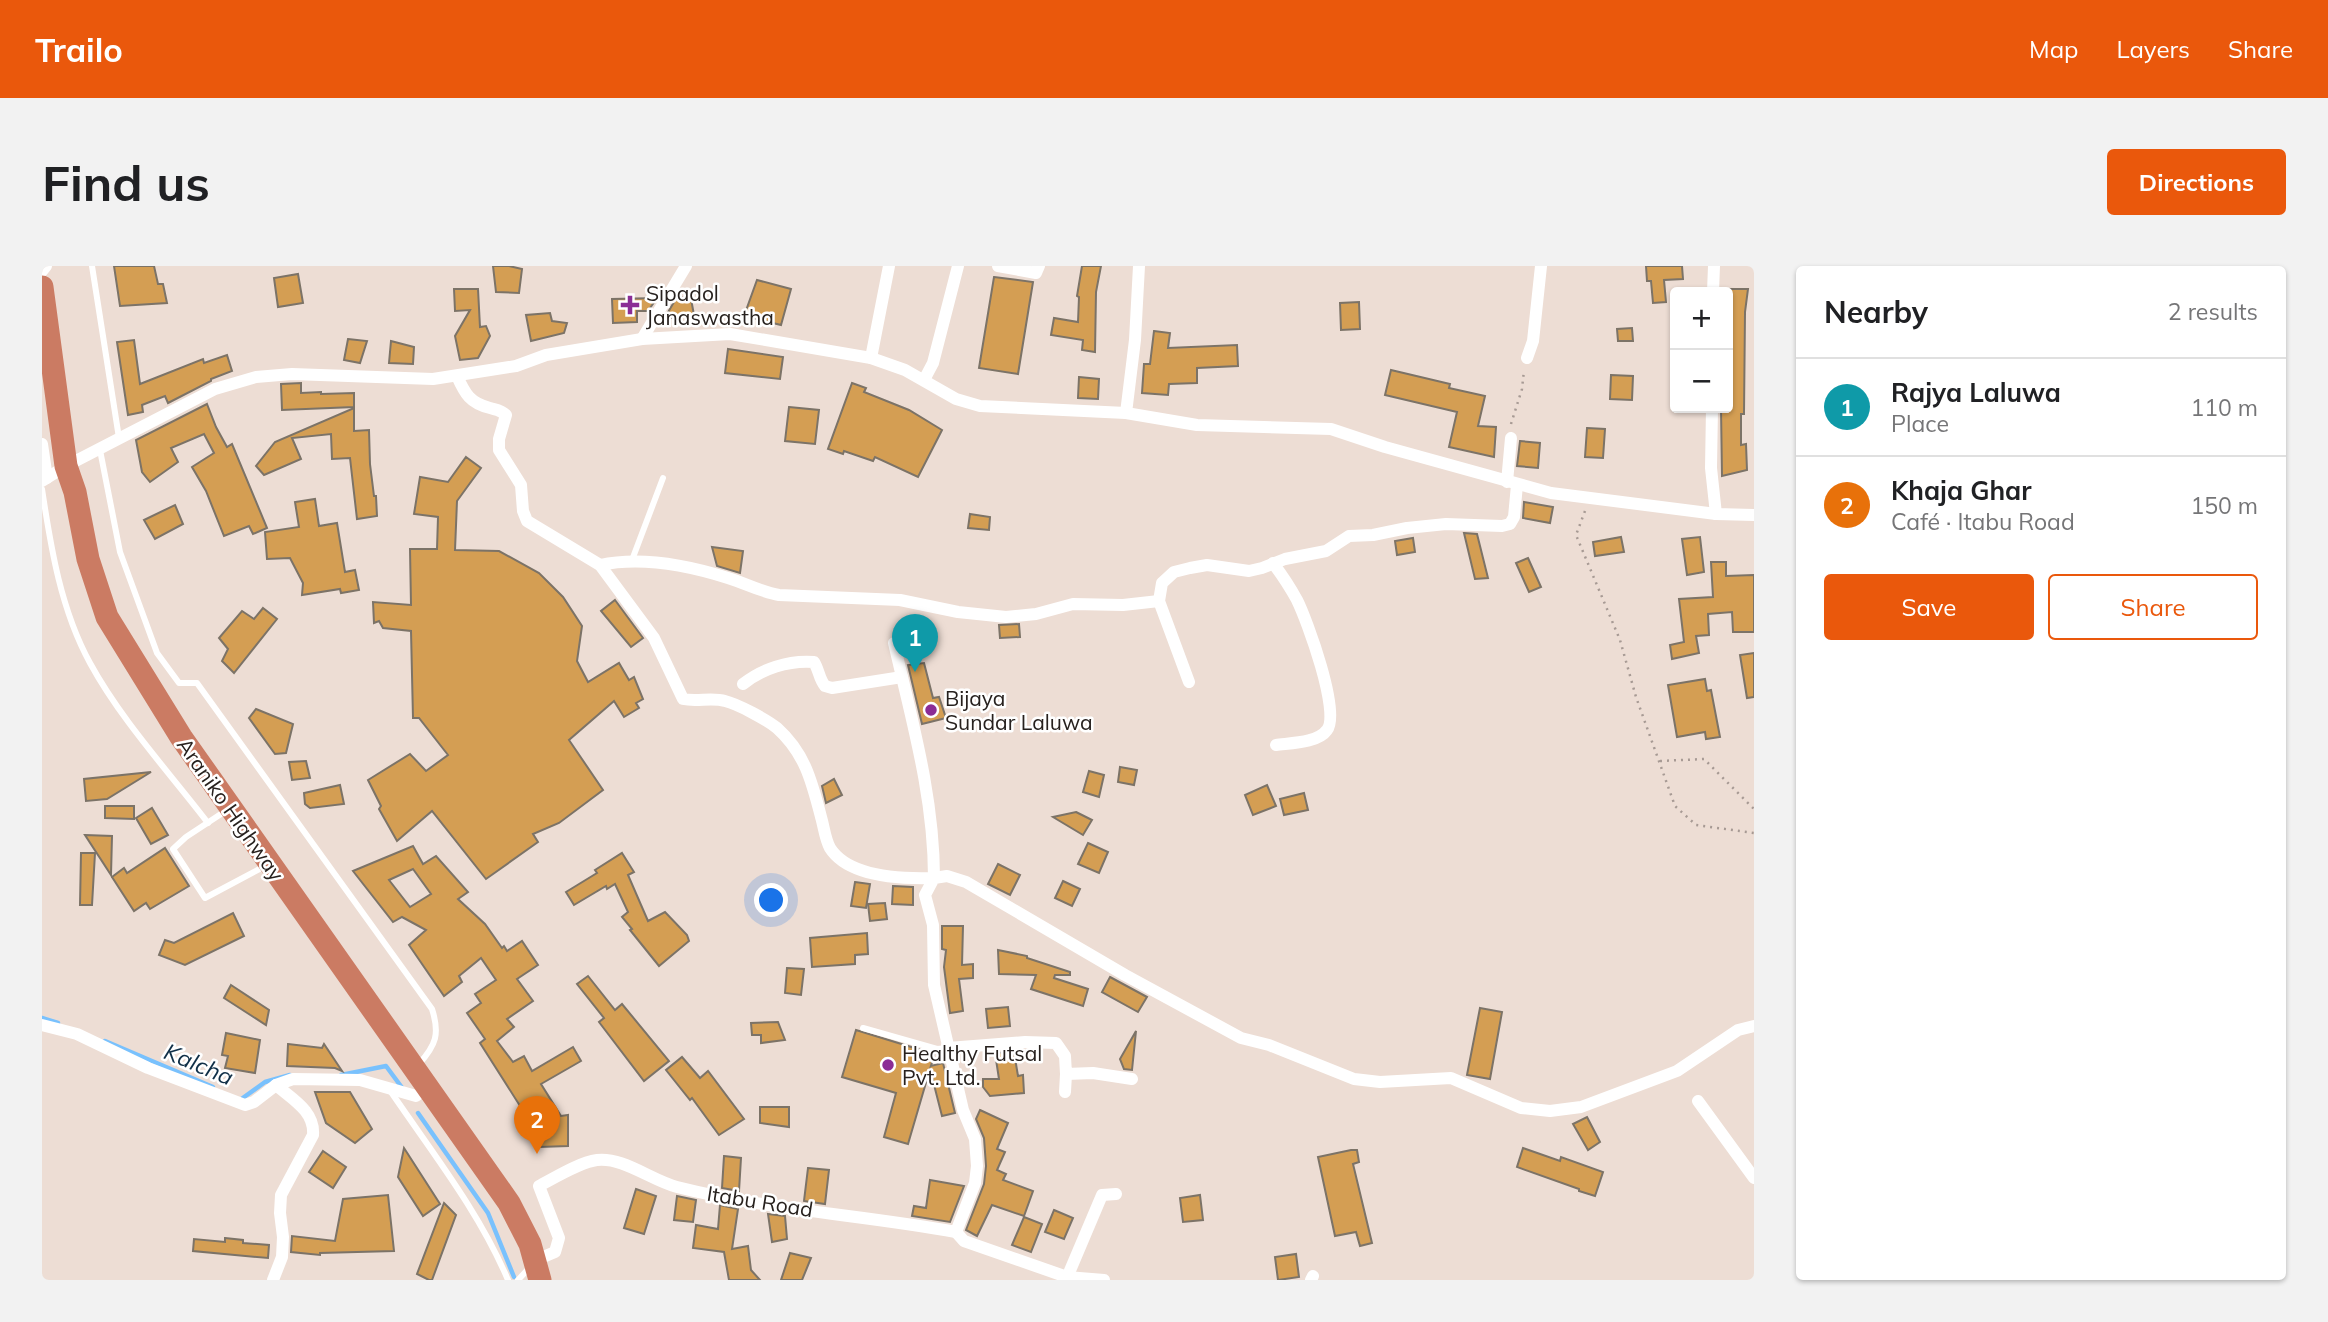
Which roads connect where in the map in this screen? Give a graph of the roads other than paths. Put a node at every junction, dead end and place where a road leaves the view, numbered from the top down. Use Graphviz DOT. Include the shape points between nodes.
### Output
graph roads {
  1 [pos="46,266"];
  2 [pos="92,266"];
  3 [pos="686,266"];
  4 [pos="889,266"];
  5 [pos="958,266"];
  6 [pos="998,266"];
  7 [pos="1039,266"];
  8 [pos="1139,266"];
  9 [pos="1541,266"];
  10 [pos="1714,266"];
  11 [pos="42,271"];
  12 [pos="42,287"];
  13 [pos="1713,287"];
  14 [pos="642,339"];
  15 [pos="872,358"];
  16 [pos="1527,358"];
  17 [pos="457,376"];
  18 [pos="924,380"];
  19 [pos="1126,413"];
  20 [pos="1712,413"];
  21 [pos="119,438"];
  22 [pos="1511,438"];
  23 [pos="42,444"];
  24 [pos="100,449"];
  25 [pos="663,478"];
  26 [pos="49,479"];
  27 [pos="1512,483"];
  28 [pos="1716,514"];
  29 [pos="1754,515"];
  30 [pos="632,560"];
  31 [pos="1273,563"];
  32 [pos="600,565"];
  33 [pos="1159,601"];
  34 [pos="894,643"];
  35 [pos="902,677"];
  36 [pos="1189,682"];
  37 [pos="743,684"];
  38 [pos="1276,745"];
  39 [pos="230,808"];
  40 [pos="208,823"];
  41 [pos="269,864"];
  42 [pos="933,878"];
  43 [pos="42,1024"];
  44 [pos="1754,1026"];
  45 [pos="863,1028"];
  46 [pos="948,1048"];
  47 [pos="1066,1074"];
  48 [pos="421,1077"];
  49 [pos="1132,1079"];
  50 [pos="276,1085"];
  51 [pos="388,1088"];
  52 [pos="1065,1092"];
  53 [pos="1698,1101"];
  54 [pos="1753,1173"];
  55 [pos="1116,1194"];
  56 [pos="956,1232"];
  57 [pos="538,1270"];
  58 [pos="1067,1279"];
  59 [pos="273,1280"];
  60 [pos="508,1280"];
  61 [pos="518,1280"];
  62 [pos="1104,1280"];
  1 -- 11 [label="street"];
  2 -- 21 [label="lane"];
  3 -- 14 [label="street"];
  4 -- 15 [label="street"];
  5 -- 18 [label="street" via="933,363"];
  6 -- 7 [label="street" via="1030,274"];
  8 -- 19 [label="street"];
  9 -- 16 [label="street"];
  10 -- 13 [label="street"];
  12 -- 26 [label="highway, Araniko Highway"];
  14 -- 15 [label="street" via="730,334"];
  14 -- 17 [label="street"];
  15 -- 18 [label="street"];
  17 -- 21 [label="street" via="412,380 292,374 256,377 215,389"];
  17 -- 32 [label="street" via="465,396 506,415 499,450 521,485 527,520"];
  18 -- 19 [label="street" via="956,399 980,405"];
  19 -- 27 [label="street" via="1198,425 1331,429"];
  20 -- 28 [label="street"];
  21 -- 24 [label="street"];
  22 -- 27 [label="street"];
  23 -- 26 [label="street"];
  24 -- 26 [label="street"];
  24 -- 48 [label="lane" via="120,552 157,653 179,683 197,682 432,1009 435,1041"];
  25 -- 30 [label="lane"];
  26 -- 39 [label="highway, Araniko Highway" via="75,492 88,559 107,617"];
  26 -- 40 [label="lane" via="50,541 60,585 90,662 111,697"];
  27 -- 28 [label="street"];
  27 -- 31 [label="street" via="1514,517 1510,524 1425,526 1349,536 1326,551"];
  28 -- 29 [label="street"];
  30 -- 32 [label="street"];
  30 -- 33 [label="street" via="710,573 765,593 900,600 1006,617 1073,604"];
  31 -- 33 [label="street" via="1249,571 1207,565 1174,572 1161,583"];
  31 -- 38 [label="street" via="1306,618 1331,720 1320,736"];
  32 -- 42 [label="street" via="654,638 683,699 724,700 775,727 799,752 813,783 830,848 844,863 900,879"];
  33 -- 36 [label="street"];
  34 -- 35 [label="street"];
  35 -- 37 [label="street" via="832,688 820,681 814,662 806,662 772,667"];
  35 -- 42 [label="street" via="927,789"];
  39 -- 40 [label="lane"];
  39 -- 41 [label="highway, Araniko Highway"];
  40 -- 41 [label="lane" via="173,849 205,898"];
  41 -- 48 [label="highway, Araniko Highway"];
  42 -- 44 [label="street" via="947,876 966,882 1241,1038 1354,1079 1451,1078 1521,1108 1581,1107 1677,1071 1738,1030"];
  42 -- 46 [label="street" via="925,895 933,925 934,985"];
  43 -- 50 [label="street" via="78,1034 236,1103 254,1102"];
  45 -- 46 [label="lane"];
  46 -- 47 [label="street" via="1056,1043 1065,1056"];
  46 -- 56 [label="street" via="975,1139 977,1166"];
  47 -- 49 [label="street"];
  47 -- 52 [label="street"];
  48 -- 51 [label="street" via="416,1096"];
  48 -- 57 [label="highway, Araniko Highway" via="509,1203"];
  50 -- 51 [label="street" via="293,1079 360,1080"];
  50 -- 59 [label="street" via="310,1114 314,1126 281,1195 282,1257"];
  51 -- 60 [label="lane" via="468,1205"];
  53 -- 54 [label="street"];
  55 -- 58 [label="street" via="1102,1195"];
  56 -- 57 [label="street, Itabu Road" via="744,1201 657,1181 620,1161 597,1160 539,1186 559,1238 555,1252"];
  56 -- 58 [label="street" via="964,1241"];
  57 -- 61 [label="lane"];
  58 -- 62 [label="street"];
}
